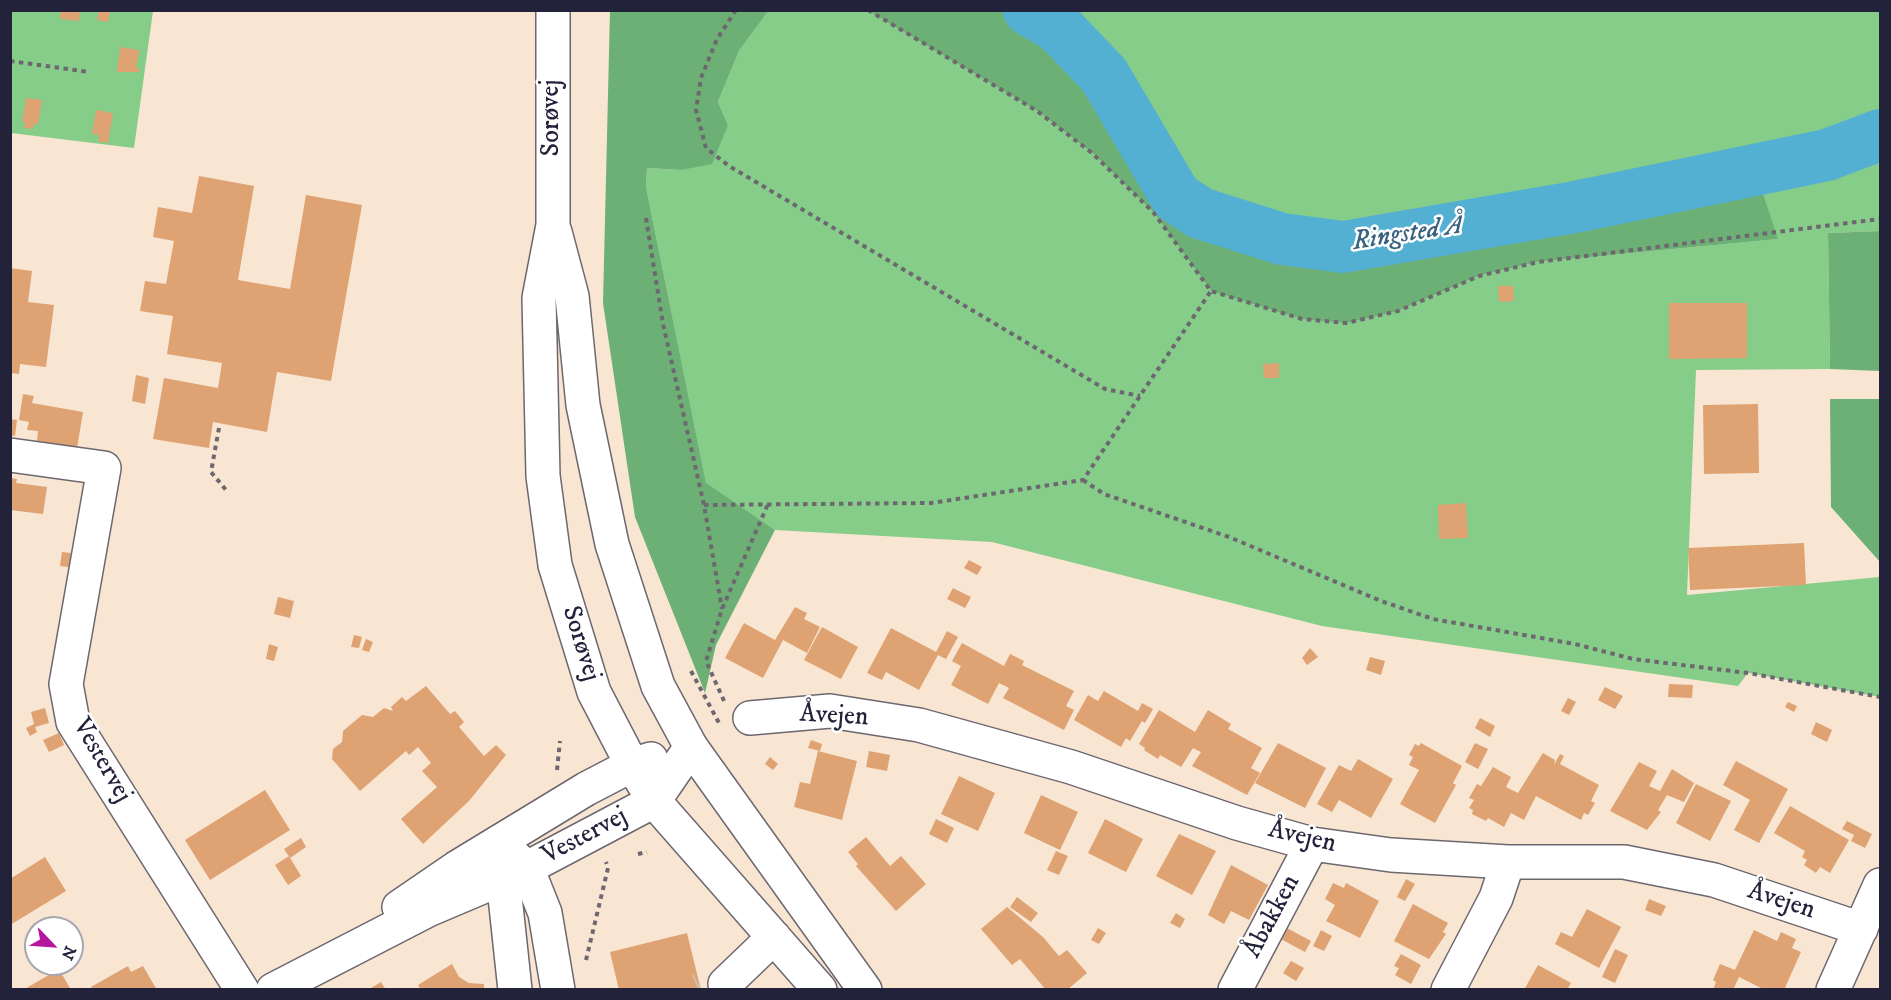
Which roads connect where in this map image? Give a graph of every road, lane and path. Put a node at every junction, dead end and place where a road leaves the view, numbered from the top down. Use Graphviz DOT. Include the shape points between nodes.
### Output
graph roads {
  1 [pos="553,10"];
  2 [pos="736,10"];
  3 [pos="868,10"];
  4 [pos="10,61"];
  5 [pos="89,72"];
  6 [pos="646,218"];
  7 [pos="1881,219"];
  8 [pos="553,225"];
  9 [pos="1211,291"];
  10 [pos="1140,396"];
  11 [pos="219,428"];
  12 [pos="10,455"];
  13 [pos="1083,480"];
  14 [pos="226,490"];
  15 [pos="768,504"];
  16 [pos="704,505"];
  17 [pos="722,609"];
  18 [pos="691,671"];
  19 [pos="1881,697"];
  20 [pos="733,718"];
  21 [pos="560,741"];
  22 [pos="691,747"];
  23 [pos="632,765"];
  24 [pos="556,771"];
  25 [pos="654,801"];
  26 [pos="596,831"];
  27 [pos="499,842"];
  28 [pos="1312,844"];
  29 [pos="647,852"];
  30 [pos="638,855"];
  31 [pos="1508,862"];
  32 [pos="515,874"];
  33 [pos="1881,885"];
  34 [pos="1861,929"];
  35 [pos="774,937"];
  36 [pos="325,961"];
  37 [pos="571,980"];
  38 [pos="718,987"];
  39 [pos="242,990"];
  40 [pos="273,990"];
  41 [pos="515,990"];
  42 [pos="820,990"];
  43 [pos="865,990"];
  44 [pos="1235,990"];
  45 [pos="1448,990"];
  46 [pos="1833,990"];
  1 -- 8 [label="street, Sorøvej"];
  2 -- 10 [label="path" via="717,39 701,78 696,110 706,147 729,166 1105,389"];
  3 -- 9 [label="path" via="1037,111 1092,153 1153,212"];
  4 -- 5 [label="path"];
  6 -- 16 [label="path" via="663,324"];
  7 -- 9 [label="path" via="1538,261 1479,276 1398,311 1346,323 1302,319"];
  8 -- 22 [label="street, Sorøvej" via="572,296 584,405 612,544 658,686"];
  8 -- 23 [label="street, Sorøvej" via="539,298 543,476 554,554 594,693"];
  9 -- 10 [label="path"];
  10 -- 13 [label="path"];
  11 -- 14 [label="path" via="211,472"];
  12 -- 39 [label="street, Vestervej" via="104,468 66,684 73,722"];
  13 -- 15 [label="path" via="931,503"];
  13 -- 19 [label="path" via="1104,494 1229,537 1433,619 1575,644 1633,659 1748,673"];
  15 -- 16 [label="path"];
  15 -- 17 [label="path"];
  16 -- 17 [label="path"];
  17 -- 20 [label="path" via="706,661"];
  18 -- 20 [label="path"];
  20 -- 28 [label="street, Åvejen" via="830,711 919,725 1071,767"];
  21 -- 24 [label="path"];
  22 -- 23 [label="street"];
  22 -- 25 [label="street, Vestervej"];
  22 -- 43 [label="street, Sorøvej"];
  23 -- 25 [label="street, Sorøvej"];
  23 -- 27 [label="street"];
  25 -- 26 [label="street, Vestervej"];
  25 -- 35 [label="street, Sorøvej"];
  26 -- 32 [label="street, Vestervej"];
  26 -- 37 [label="path" via="608,868"];
  27 -- 32 [label="street"];
  27 -- 36 [label="street" via="418,893"];
  28 -- 31 [label="street, Åvejen" via="1391,855"];
  28 -- 44 [label="street, Åbakken"];
  29 -- 30 [label="path"];
  31 -- 34 [label="street, Åvejen" via="1624,862 1714,880"];
  31 -- 45 [label="street" via="1496,898"];
  32 -- 36 [label="street, Vestervej" via="451,900"];
  32 -- 37 [label="street" via="545,913"];
  32 -- 41 [label="street"];
  33 -- 34 [label="street"];
  34 -- 46 [label="street"];
  35 -- 38 [label="street"];
  35 -- 42 [label="street, Sorøvej"];
  36 -- 40 [label="street, Vestervej"];
}
